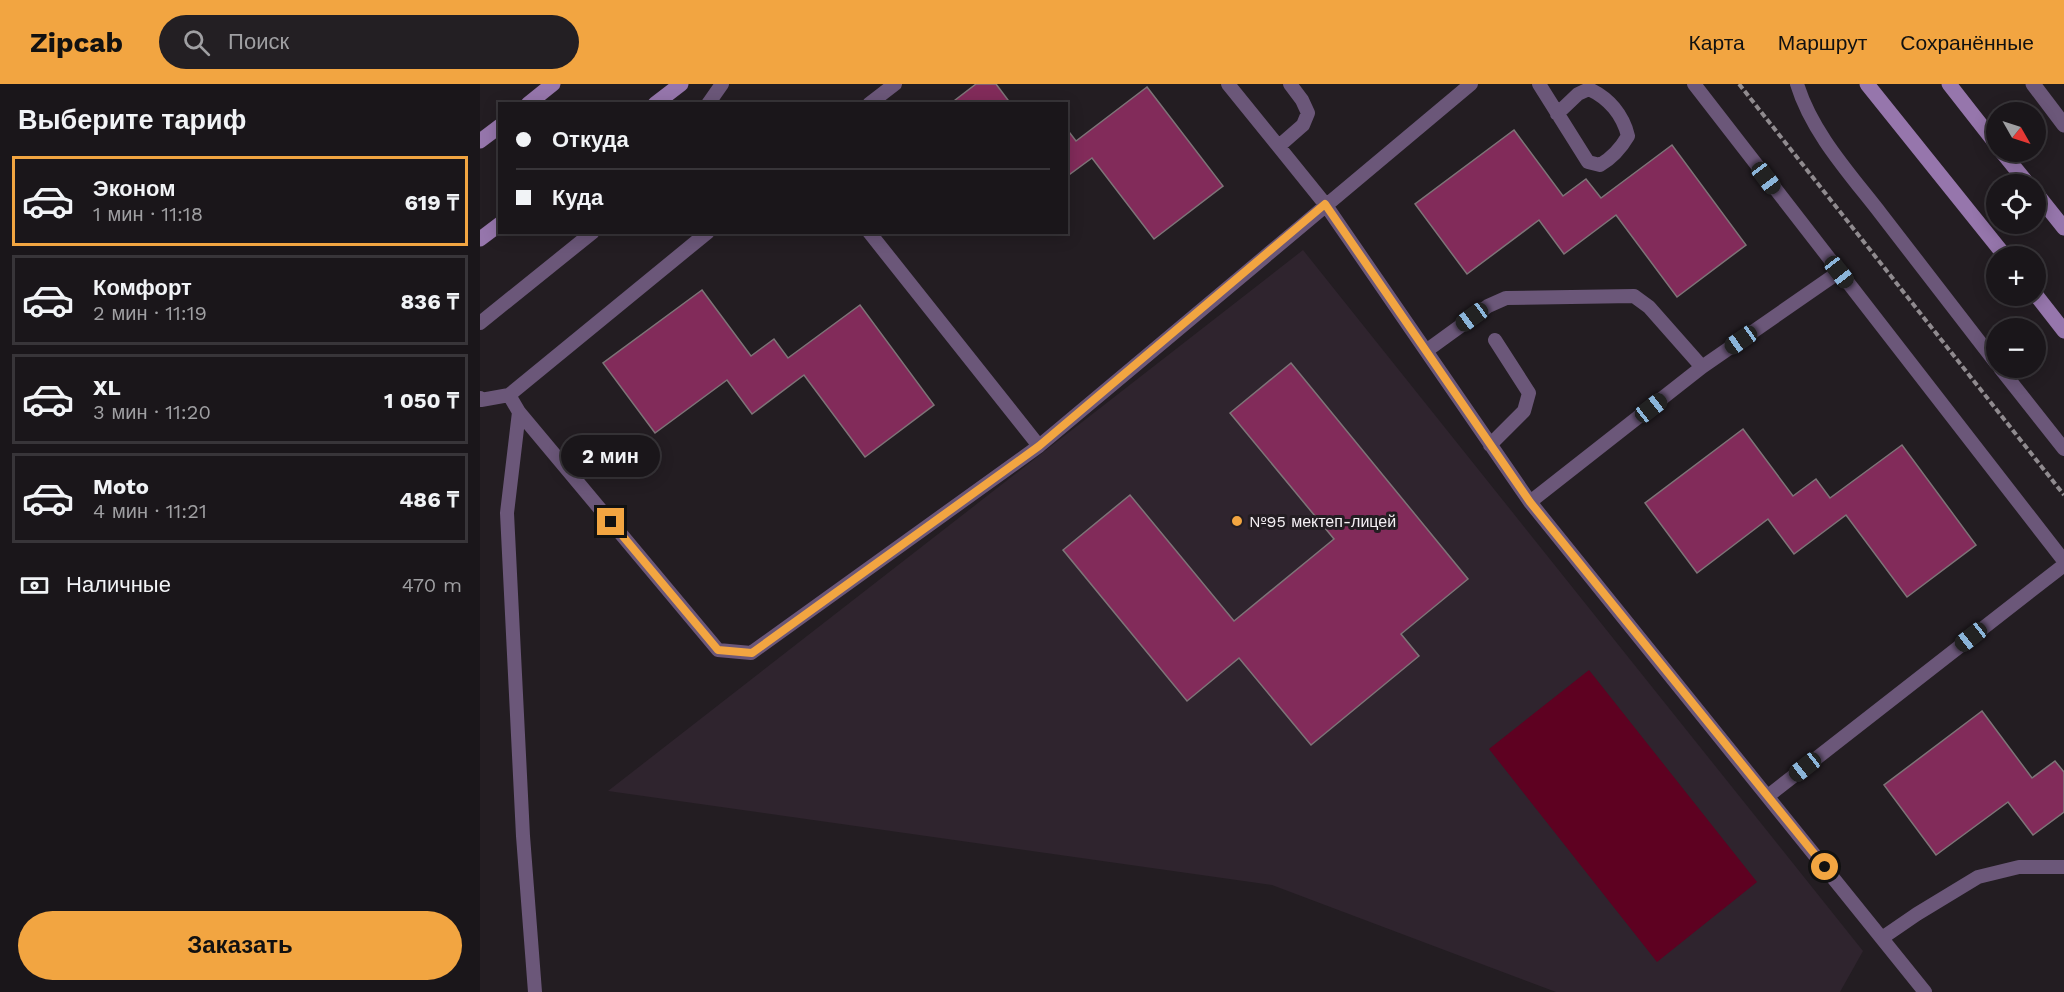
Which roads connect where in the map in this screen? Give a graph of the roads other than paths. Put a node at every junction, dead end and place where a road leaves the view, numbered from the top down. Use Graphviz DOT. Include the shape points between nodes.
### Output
graph roads {
  1 [pos="553,84"];
  2 [pos="681,84"];
  3 [pos="722,84"];
  4 [pos="895,84"];
  5 [pos="1228,84"];
  6 [pos="1290,84"];
  7 [pos="1471,84"];
  8 [pos="1539,84"];
  9 [pos="1694,84"];
  10 [pos="1797,84"];
  11 [pos="1867,84"];
  12 [pos="1948,84"];
  13 [pos="2033,84"];
  14 [pos="530,102"];
  15 [pos="658,102"];
  16 [pos="709,102"];
  17 [pos="872,102"];
  18 [pos="1557,114"];
  19 [pos="2064,125"];
  20 [pos="498,128"];
  21 [pos="1986,132"];
  22 [pos="480,141"];
  23 [pos="1279,146"];
  24 [pos="2010,162"];
  25 [pos="2020,174"];
  26 [pos="1325,204"];
  27 [pos="2046,206"];
  28 [pos="498,226"];
  29 [pos="2064,228"];
  30 [pos="591,234"];
  31 [pos="706,234"];
  32 [pos="871,234"];
  33 [pos="480,239"];
  34 [pos="1997,246"];
  35 [pos="1839,272"];
  36 [pos="2045,306"];
  37 [pos="480,323"];
  38 [pos="2064,330"];
  39 [pos="1495,340"];
  40 [pos="1986,350"];
  41 [pos="1426,351"];
  42 [pos="1702,367"];
  43 [pos="2008,378"];
  44 [pos="508,395"];
  45 [pos="480,398"];
  46 [pos="519,412"];
  47 [pos="1490,445"];
  48 [pos="1039,446"];
  49 [pos="2064,449"];
  50 [pos="1530,502"];
  51 [pos="2064,563"];
  52 [pos="1768,796"];
  53 [pos="2064,867"];
  54 [pos="1882,938"];
  55 [pos="535,992"];
  56 [pos="1925,992"];
  1 -- 14 [label="main road"];
  2 -- 15 [label="main road"];
  3 -- 16 [label="lane"];
  4 -- 17 [label="lane"];
  5 -- 23 [label="lane"];
  6 -- 23 [label="lane" via="1308,113 1303,125"];
  7 -- 26 [label="lane"];
  8 -- 18 [label="lane"];
  9 -- 35 [label="lane"];
  10 -- 40 [label="lane" via="1820,132"];
  11 -- 34 [label="main road"];
  12 -- 21 [label="main road"];
  13 -- 19 [label="street"];
  18 -- 18 [label="lane" via="1589,89 1610,103 1625,123 1628,136 1608,160 1600,165 1588,162"];
  20 -- 22 [label="main road"];
  23 -- 26 [label="lane"];
  24 -- 25 [label="main road"];
  26 -- 41 [label="lane"];
  26 -- 48 [label="lane"];
  27 -- 29 [label="main road"];
  28 -- 33 [label="main road"];
  30 -- 37 [label="lane"];
  31 -- 44 [label="lane"];
  32 -- 48 [label="lane"];
  35 -- 42 [label="lane"];
  35 -- 51 [label="lane"];
  36 -- 38 [label="main road"];
  39 -- 47 [label="lane" via="1529,393 1524,411"];
  41 -- 42 [label="lane" via="1488,306 1506,298 1634,296 1649,307"];
  41 -- 47 [label="lane"];
  42 -- 50 [label="lane"];
  43 -- 49 [label="lane"];
  44 -- 45 [label="lane"];
  44 -- 46 [label="lane"];
  46 -- 48 [label="lane" via="718,650 752,653"];
  46 -- 55 [label="lane" via="507,513"];
  47 -- 50 [label="lane"];
  50 -- 52 [label="lane"];
  51 -- 52 [label="lane"];
  52 -- 54 [label="lane"];
  53 -- 54 [label="lane" via="2019,867 1978,877"];
  54 -- 56 [label="lane"];
}
